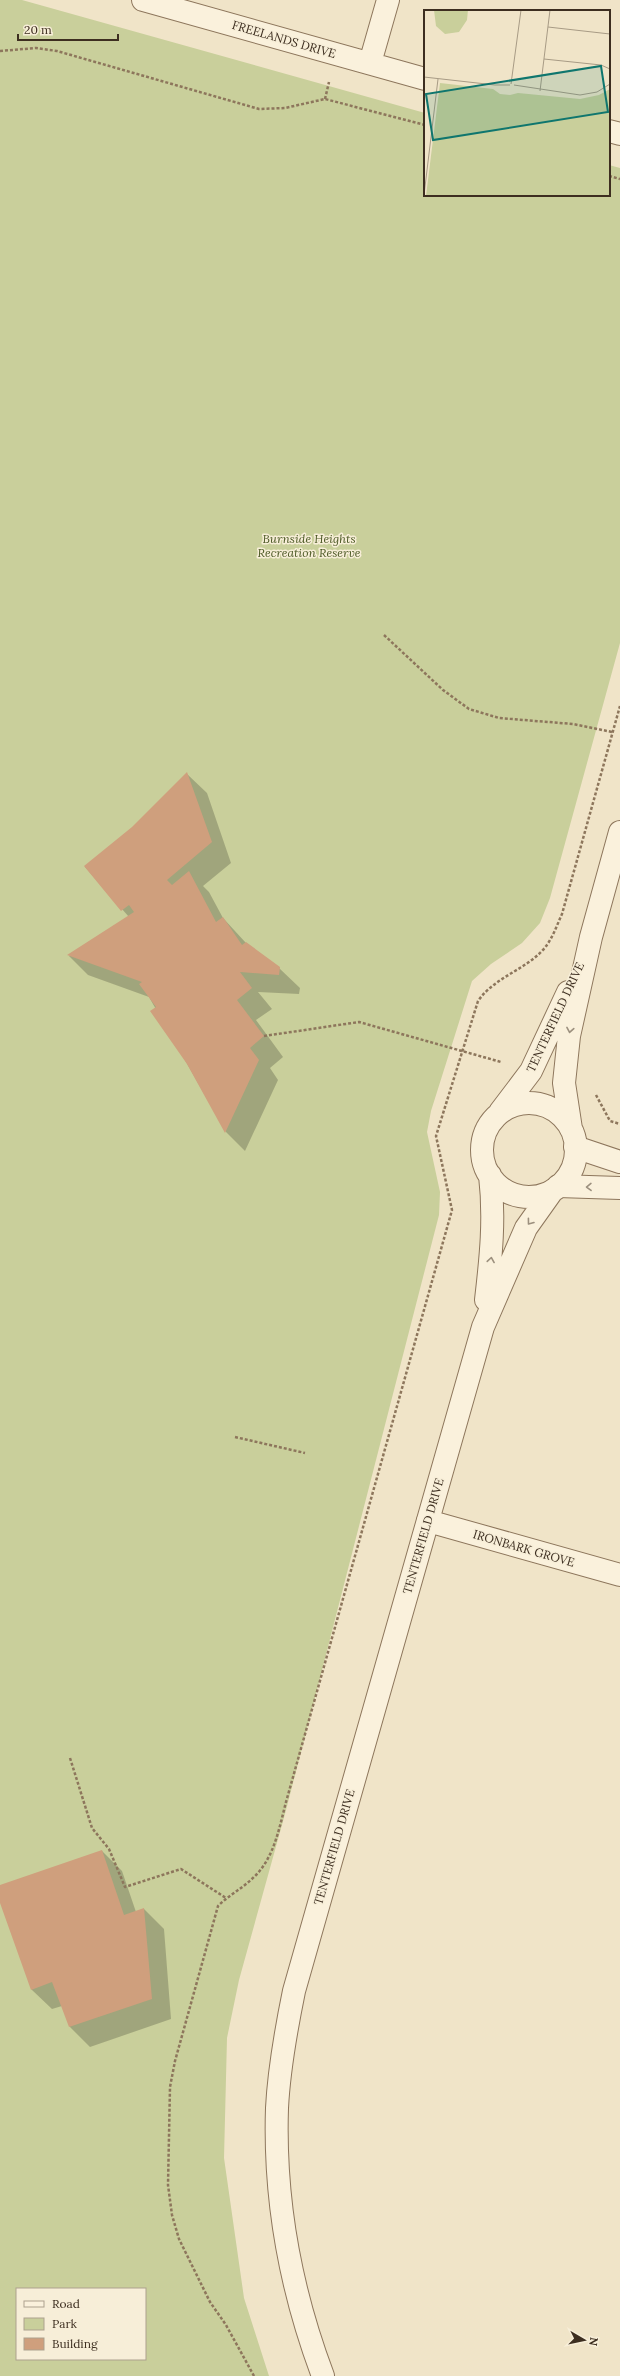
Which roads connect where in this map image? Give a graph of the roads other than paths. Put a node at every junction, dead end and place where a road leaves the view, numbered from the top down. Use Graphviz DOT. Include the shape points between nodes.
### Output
graph roads {
  1 [pos="143,0"];
  2 [pos="388,0"];
  3 [pos="370,63"];
  4 [pos="424,79"];
  5 [pos="610,131"];
  6 [pos="620,134"];
  7 [pos="620,832"];
  8 [pos="591,937"];
  9 [pos="498,1114"];
  10 [pos="573,1138"];
  11 [pos="620,1162"];
  12 [pos="490,1175"];
  13 [pos="555,1188"];
  14 [pos="620,1188"];
  15 [pos="483,1327"];
  16 [pos="428,1521"];
  17 [pos="620,1576"];
  18 [pos="323,2376"];
  1 -- 3 [label="street, FREELANDS DRIVE"];
  2 -- 3 [label="street"];
  3 -- 4 [label="street, FREELANDS DRIVE"];
  5 -- 6 [label="street"];
  7 -- 8 [label="street, TENTERFIELD DRIVE"];
  8 -- 9 [label="street, TENTERFIELD DRIVE" via="560,1012 531,1070"];
  8 -- 10 [label="street, TENTERFIELD DRIVE, one-way" via="572,1021 565,1071 565,1096"];
  9 -- 10 [label="street" via="524,1103 538,1104 552,1109 563,1118"];
  9 -- 12 [label="street" via="489,1125 483,1139 482,1154"];
  10 -- 11 [label="street"];
  10 -- 13 [label="street" via="572,1166 566,1178"];
  12 -- 13 [label="street" via="505,1191 520,1196 534,1197"];
  15 -- 12 [label="street, TENTERFIELD DRIVE, one-way" via="492,1250 493,1200"];
  14 -- 13 [label="street, one-way"];
  13 -- 15 [label="street, TENTERFIELD DRIVE, one-way" via="526,1228"];
  15 -- 16 [label="street, TENTERFIELD DRIVE"];
  16 -- 17 [label="street, IRONBARK GROVE"];
  16 -- 18 [label="street, TENTERFIELD DRIVE" via="294,1991 283,2049 277,2108 278,2166 283,2223 295,2288 308,2338"];
}
